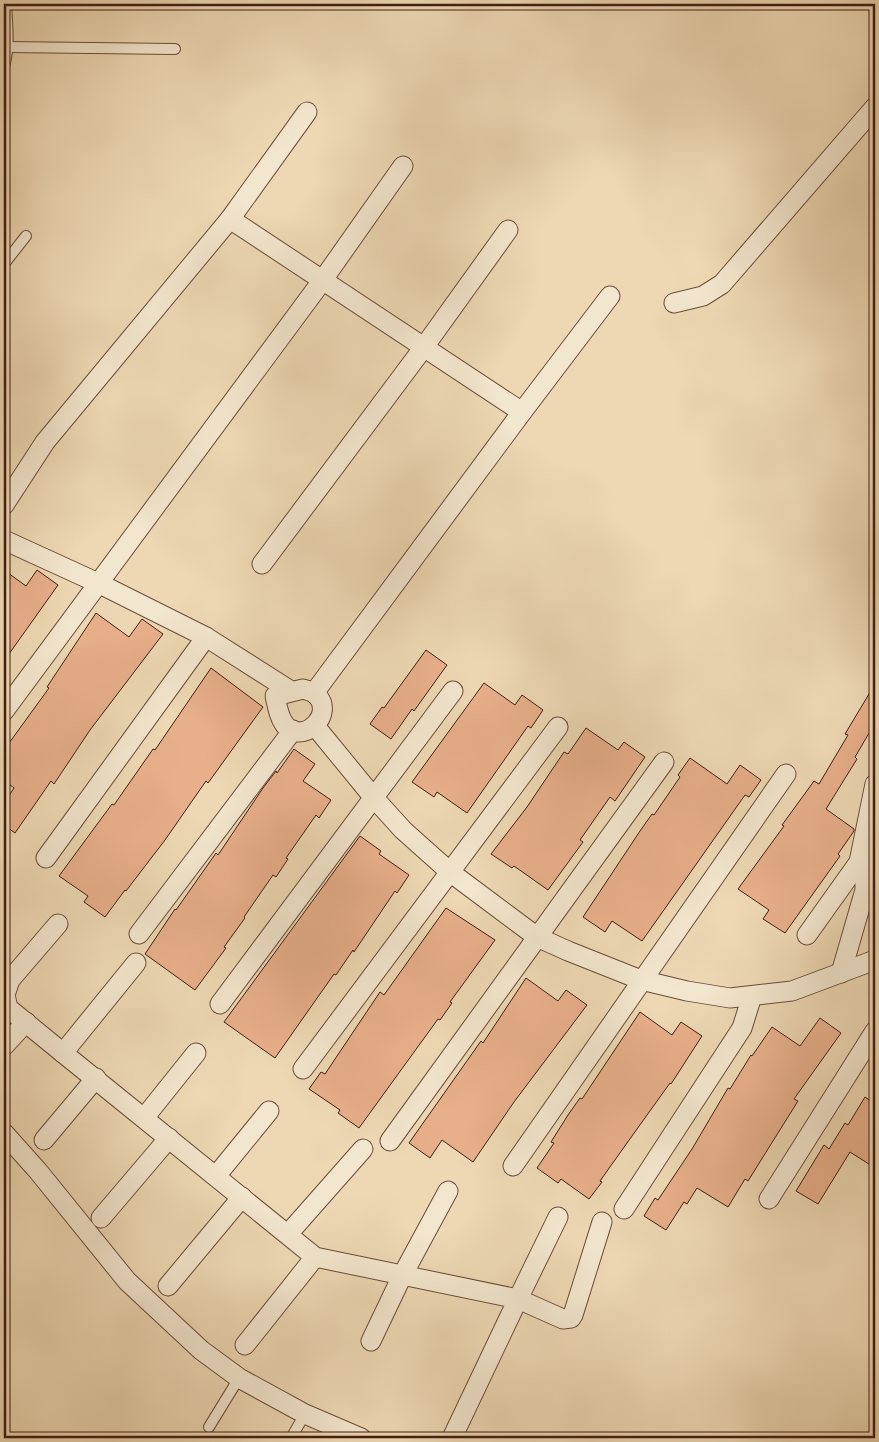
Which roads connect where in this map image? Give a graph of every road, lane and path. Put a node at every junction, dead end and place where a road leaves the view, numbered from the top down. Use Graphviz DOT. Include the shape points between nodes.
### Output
graph roads {
  1 [pos="6,4"];
  2 [pos="6,47"];
  3 [pos="175,49"];
  4 [pos="4,66"];
  5 [pos="875,107"];
  6 [pos="306,112"];
  7 [pos="403,166"];
  8 [pos="230,219"];
  9 [pos="508,230"];
  10 [pos="26,236"];
  11 [pos="4,264"];
  12 [pos="322,280"];
  13 [pos="610,296"];
  14 [pos="674,303"];
  15 [pos="424,347"];
  16 [pos="522,412"];
  17 [pos="4,505"];
  18 [pos="4,540"];
  19 [pos="262,564"];
  20 [pos="98,583"];
  21 [pos="206,637"];
  22 [pos="291,691"];
  23 [pos="453,691"];
  24 [pos="314,693"];
  25 [pos="4,712"];
  26 [pos="316,726"];
  27 [pos="558,727"];
  28 [pos="293,730"];
  29 [pos="664,762"];
  30 [pos="786,774"];
  31 [pos="875,784"];
  32 [pos="374,798"];
  33 [pos="46,858"];
  34 [pos="859,862"];
  35 [pos="450,872"];
  36 [pos="58,924"];
  37 [pos="139,934"];
  38 [pos="807,935"];
  39 [pos="537,937"];
  40 [pos="875,960"];
  41 [pos="136,964"];
  42 [pos="841,973"];
  43 [pos="641,980"];
  44 [pos="752,996"];
  45 [pos="220,1004"];
  46 [pos="26,1022"];
  47 [pos="875,1031"];
  48 [pos="4,1046"];
  49 [pos="63,1052"];
  50 [pos="196,1053"];
  51 [pos="303,1069"];
  52 [pos="96,1078"];
  53 [pos="269,1111"];
  54 [pos="144,1118"];
  55 [pos="4,1133"];
  56 [pos="169,1138"];
  57 [pos="44,1140"];
  58 [pos="390,1141"];
  59 [pos="363,1149"];
  60 [pos="513,1166"];
  61 [pos="216,1176"];
  62 [pos="448,1191"];
  63 [pos="242,1197"];
  64 [pos="769,1199"];
  65 [pos="624,1209"];
  66 [pos="558,1217"];
  67 [pos="101,1218"];
  68 [pos="602,1222"];
  69 [pos="288,1234"];
  70 [pos="316,1257"];
  71 [pos="402,1276"];
  72 [pos="168,1286"];
  73 [pos="518,1299"];
  74 [pos="371,1340"];
  75 [pos="245,1345"];
  76 [pos="239,1378"];
  77 [pos="305,1414"];
  78 [pos="209,1427"];
  79 [pos="291,1438"];
  80 [pos="361,1438"];
  81 [pos="452,1438"];
  1 -- 2 [label="lane"];
  2 -- 3 [label="lane"];
  2 -- 4 [label="lane"];
  5 -- 14 [label="street" via="722,284 703,296"];
  6 -- 8 [label="street"];
  7 -- 12 [label="street"];
  8 -- 12 [label="street"];
  8 -- 17 [label="street" via="45,442"];
  9 -- 15 [label="street"];
  10 -- 11 [label="lane"];
  12 -- 15 [label="street"];
  12 -- 20 [label="street"];
  13 -- 16 [label="street"];
  15 -- 16 [label="street"];
  15 -- 19 [label="street"];
  16 -- 24 [label="street"];
  18 -- 20 [label="street"];
  20 -- 21 [label="street"];
  20 -- 25 [label="street"];
  21 -- 22 [label="street"];
  21 -- 33 [label="street"];
  22 -- 24 [label="street" via="303,689"];
  22 -- 28 [label="street" via="275,696 283,723"];
  23 -- 32 [label="street"];
  24 -- 26 [label="street" via="321,703 322,715"];
  26 -- 28 [label="street" via="305,732"];
  26 -- 32 [label="street"];
  27 -- 35 [label="street"];
  28 -- 37 [label="street"];
  29 -- 39 [label="street"];
  30 -- 43 [label="street"];
  31 -- 34 [label="street"];
  32 -- 35 [label="street" via="403,830"];
  32 -- 45 [label="street"];
  34 -- 38 [label="street"];
  34 -- 42 [label="street" via="865,878 865,890"];
  35 -- 39 [label="street"];
  35 -- 51 [label="street"];
  36 -- 46 [label="street" via="10,980 5,995 8,1008"];
  39 -- 43 [label="street"];
  39 -- 58 [label="street"];
  40 -- 42 [label="street"];
  41 -- 49 [label="street"];
  42 -- 44 [label="street" via="792,991"];
  43 -- 44 [label="street" via="730,998"];
  43 -- 60 [label="street"];
  44 -- 65 [label="street" via="742,1028"];
  46 -- 48 [label="street"];
  46 -- 49 [label="street"];
  47 -- 64 [label="street"];
  49 -- 52 [label="street"];
  50 -- 54 [label="street"];
  52 -- 54 [label="street"];
  52 -- 57 [label="street"];
  53 -- 61 [label="street"];
  54 -- 56 [label="street"];
  55 -- 76 [label="street" via="127,1281 201,1350"];
  56 -- 61 [label="street"];
  56 -- 67 [label="street"];
  59 -- 69 [label="street"];
  61 -- 63 [label="street"];
  62 -- 71 [label="street"];
  63 -- 69 [label="street"];
  63 -- 72 [label="street"];
  66 -- 73 [label="street"];
  68 -- 73 [label="street" via="571,1318 563,1319"];
  69 -- 70 [label="street"];
  70 -- 71 [label="street"];
  70 -- 75 [label="street"];
  71 -- 73 [label="street"];
  71 -- 74 [label="street"];
  73 -- 81 [label="street"];
  76 -- 77 [label="street"];
  76 -- 78 [label="lane"];
  77 -- 79 [label="lane"];
  77 -- 80 [label="street"];
}
